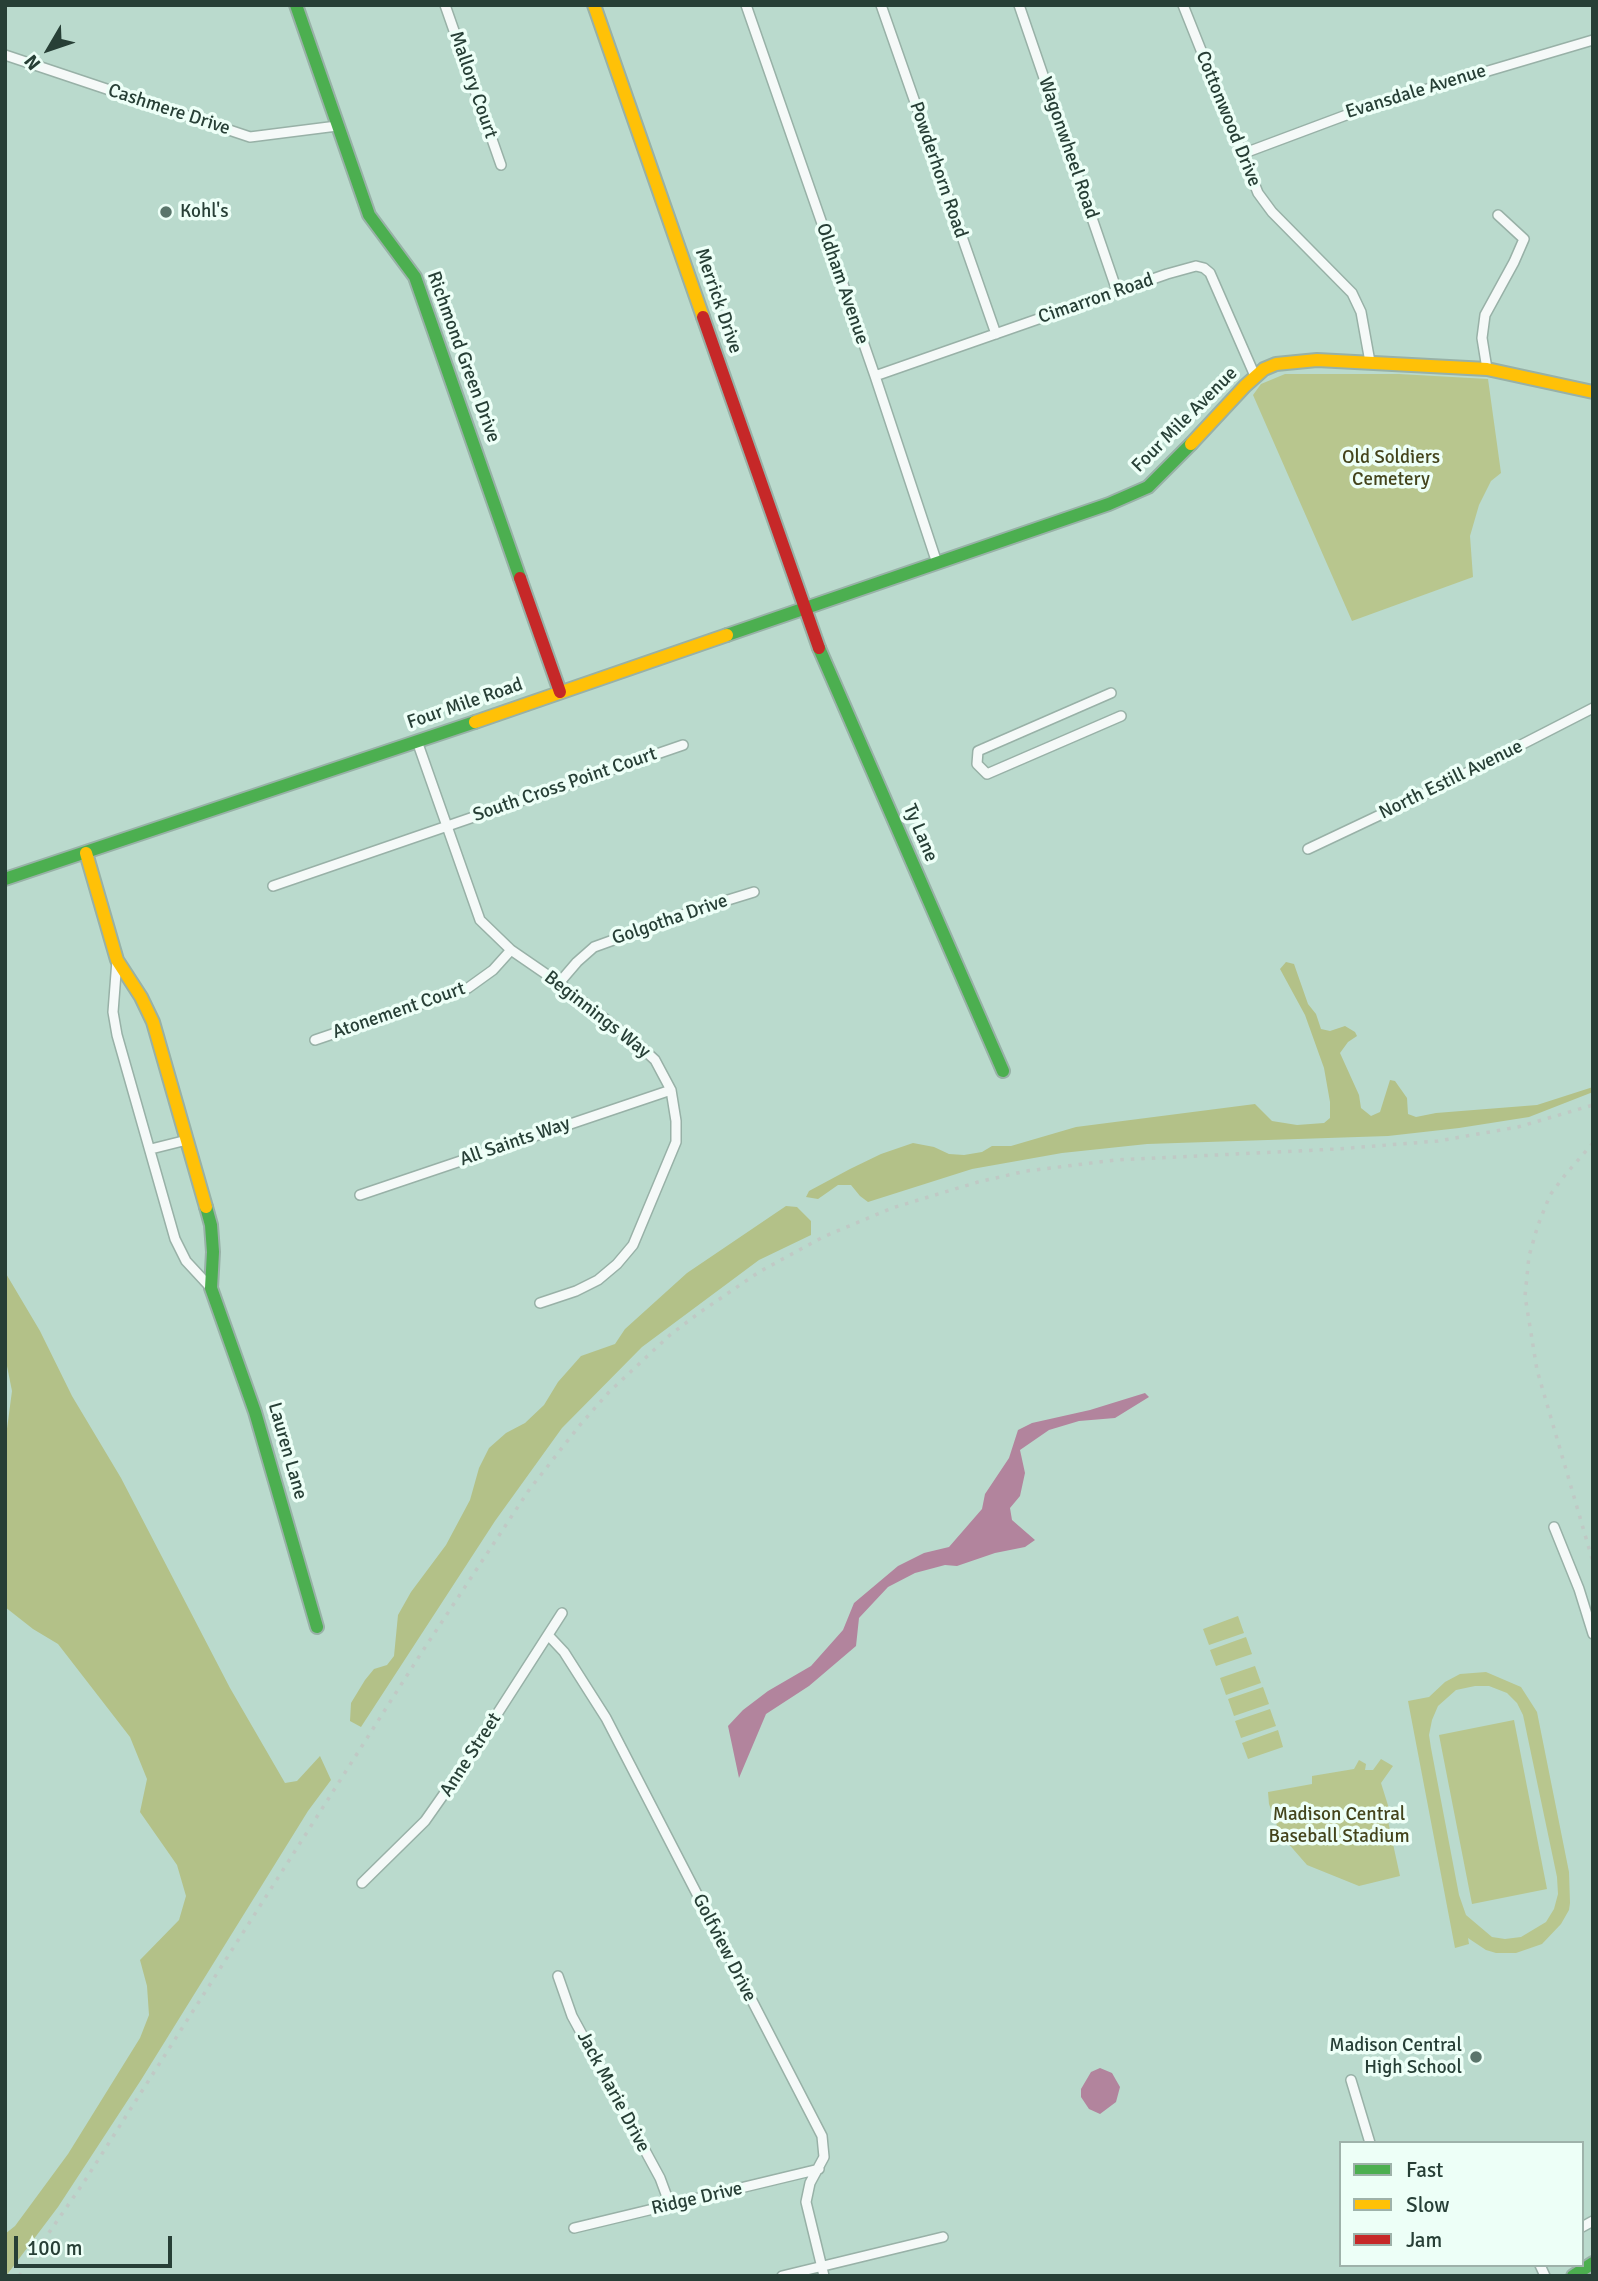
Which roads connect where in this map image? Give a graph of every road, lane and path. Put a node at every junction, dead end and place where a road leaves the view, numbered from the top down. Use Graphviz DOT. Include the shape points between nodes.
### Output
graph roads {
  1 [pos="296,5"];
  2 [pos="445,5"];
  3 [pos="594,5"];
  4 [pos="746,5"];
  5 [pos="881,5"];
  6 [pos="1019,5"];
  7 [pos="1183,5"];
  8 [pos="1593,40"];
  9 [pos="5,55"];
  10 [pos="338,126"];
  11 [pos="1242,153"];
  12 [pos="501,165"];
  13 [pos="1498,215"];
  14 [pos="1117,291"];
  15 [pos="996,334"];
  16 [pos="1370,362"];
  17 [pos="1487,369"];
  18 [pos="875,376"];
  19 [pos="1255,376"];
  20 [pos="1593,392"];
  21 [pos="937,563"];
  22 [pos="805,609"];
  23 [pos="559,692"];
  24 [pos="1111,693"];
  25 [pos="1593,708"];
  26 [pos="1122,716"];
  27 [pos="417,741"];
  28 [pos="683,744"];
  29 [pos="447,827"];
  30 [pos="1308,849"];
  31 [pos="86,853"];
  32 [pos="5,879"];
  33 [pos="273,886"];
  34 [pos="754,892"];
  35 [pos="511,950"];
  36 [pos="117,960"];
  37 [pos="559,983"];
  38 [pos="315,1040"];
  39 [pos="1003,1072"];
  40 [pos="671,1090"];
  41 [pos="187,1140"];
  42 [pos="151,1149"];
  43 [pos="360,1195"];
  44 [pos="211,1288"];
  45 [pos="540,1303"];
  46 [pos="1554,1527"];
  47 [pos="562,1613"];
  48 [pos="317,1627"];
  49 [pos="1593,1634"];
  50 [pos="549,1636"];
  51 [pos="362,1883"];
  52 [pos="558,1976"];
  53 [pos="1351,2080"];
  54 [pos="1369,2141"];
  55 [pos="819,2169"];
  56 [pos="670,2205"];
  57 [pos="574,2228"];
  58 [pos="943,2237"];
  59 [pos="1593,2263"];
  60 [pos="823,2271"];
  61 [pos="782,2276"];
  62 [pos="1573,2276"];
  1 -- 10 [label="street, Richmond Green Drive"];
  2 -- 12 [label="street, Mallory Court"];
  3 -- 22 [label="street, Merrick Drive"];
  4 -- 18 [label="street, Oldham Avenue"];
  5 -- 15 [label="street, Powderhorn Road"];
  6 -- 14 [label="street, Wagonwheel Road"];
  7 -- 11 [label="street, Cottonwood Drive"];
  8 -- 11 [label="street, Evansdale Avenue" via="1373,105"];
  9 -- 10 [label="street, Cashmere Drive" via="250,137"];
  10 -- 23 [label="street, Richmond Green Drive" via="369,215 415,277"];
  11 -- 16 [label="street, Cottonwood Drive" via="1264,203 1352,293 1361,312"];
  13 -- 17 [label="street" via="1524,239 1485,314 1482,338"];
  14 -- 15 [label="street, Cimarron Road"];
  14 -- 19 [label="street, Cimarron Road" via="1187,268 1204,268"];
  15 -- 18 [label="street, Cimarron Road"];
  16 -- 17 [label="street, Four Mile Avenue"];
  16 -- 19 [label="street, Four Mile Avenue" via="1289,362"];
  17 -- 20 [label="street, Four Mile Avenue"];
  18 -- 21 [label="street, Oldham Avenue"];
  19 -- 21 [label="street, Four Mile Avenue" via="1148,487"];
  21 -- 22 [label="street, Four Mile Road"];
  22 -- 23 [label="street, Four Mile Road"];
  22 -- 39 [label="street, Ty Lane"];
  23 -- 27 [label="street, Four Mile Road"];
  24 -- 26 [label="street" via="978,751 977,764 987,774"];
  25 -- 30 [label="street, North Estill Avenue"];
  27 -- 29 [label="street, Beginnings Way"];
  27 -- 31 [label="street, Four Mile Road"];
  28 -- 29 [label="street, South Cross Point Court"];
  29 -- 33 [label="street, South Cross Point Court"];
  29 -- 35 [label="street, Beginnings Way" via="480,920"];
  31 -- 32 [label="street, Four Mile Road"];
  31 -- 36 [label="street, Lauren Lane"];
  34 -- 37 [label="street, Golgotha Drive" via="594,947"];
  35 -- 37 [label="street, Beginnings Way"];
  35 -- 38 [label="street, Atonement Court" via="468,988"];
  36 -- 41 [label="street, Lauren Lane" via="153,1022"];
  36 -- 42 [label="street, Lauren Lane" via="113,1012 117,1035"];
  37 -- 40 [label="street, Beginnings Way" via="655,1060"];
  40 -- 43 [label="street, All Saints Way"];
  40 -- 45 [label="street, Beginnings Way" via="676,1142 632,1245 598,1280"];
  41 -- 42 [label="street"];
  41 -- 44 [label="street, Lauren Lane" via="211,1225"];
  42 -- 44 [label="street, Lauren Lane" via="175,1239 186,1261"];
  44 -- 48 [label="street, Lauren Lane" via="255,1412"];
  46 -- 49 [label="street"];
  47 -- 50 [label="street, Anne Street"];
  50 -- 51 [label="street, Anne Street" via="425,1821"];
  50 -- 55 [label="street, Golfview Drive" via="606,1718 817,2125 825,2147"];
  52 -- 56 [label="street, Jack Marie Drive" via="572,2016 660,2178"];
  53 -- 54 [label="street"];
  55 -- 56 [label="street, Ridge Drive"];
  55 -- 60 [label="street, Golfview Drive" via="806,2202"];
  56 -- 57 [label="street, Ridge Drive"];
  58 -- 60 [label="street"];
  59 -- 62 [label="street"];
  60 -- 61 [label="street"];
}
